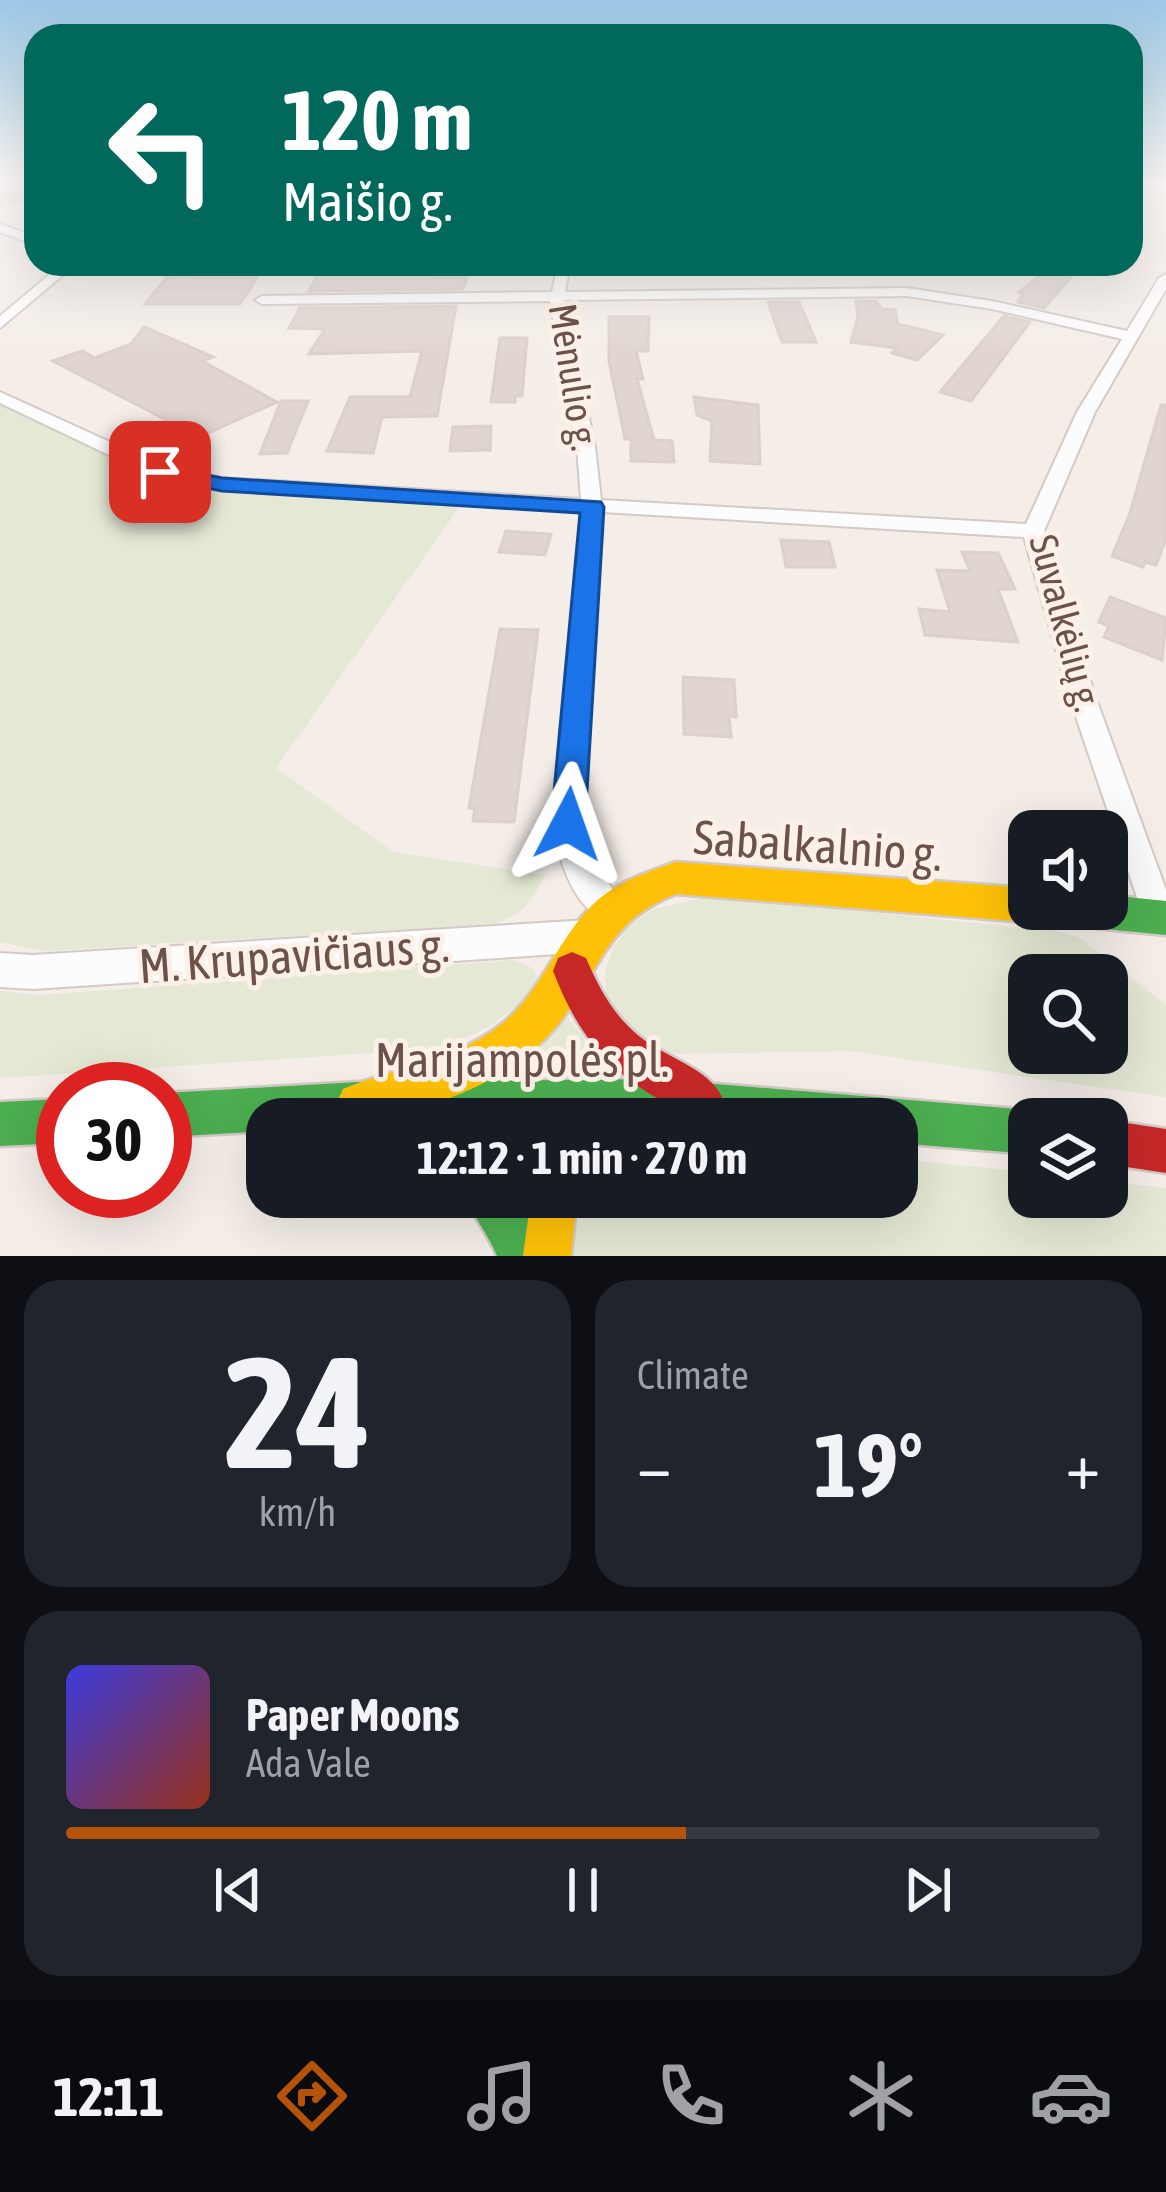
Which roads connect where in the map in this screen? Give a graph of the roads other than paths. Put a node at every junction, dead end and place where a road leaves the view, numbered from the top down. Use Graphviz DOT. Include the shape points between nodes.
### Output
graph roads {
  1 [pos="56,276"];
  2 [pos="562,276"];
  3 [pos="1166,278"];
  4 [pos="262,300"];
  5 [pos="557,300"];
  6 [pos="0,324"];
  7 [pos="1128,336"];
  8 [pos="0,397"];
  9 [pos="592,507"];
  10 [pos="1034,531"];
  11 [pos="1008,903"];
  12 [pos="610,908"];
  13 [pos="1128,914"];
  14 [pos="1163,918"];
  15 [pos="588,936"];
  16 [pos="0,970"];
  17 [pos="572,971"];
  18 [pos="384,1098"];
  19 [pos="701,1098"];
  20 [pos="246,1109"];
  21 [pos="192,1112"];
  22 [pos="36,1122"];
  23 [pos="918,1122"];
  24 [pos="0,1124"];
  25 [pos="1008,1130"];
  26 [pos="1128,1145"];
  27 [pos="1166,1151"];
  28 [pos="505,1218"];
  29 [pos="552,1218"];
  30 [pos="521,1256"];
  31 [pos="547,1256"];
  1 -- 6 [label="street"];
  2 -- 5 [label="street, Mėnulio g."];
  3 -- 7 [label="street, Suvalkėlių g."];
  4 -- 5 [label="street"];
  5 -- 7 [label="street" via="908,292"];
  5 -- 9 [label="street, Mėnulio g."];
  7 -- 10 [label="street, Suvalkėlių g."];
  8 -- 9 [label="street" via="187,479"];
  9 -- 10 [label="street"];
  9 -- 12 [label="street, Mėnulio g." via="568,824 575,863"];
  10 -- 14 [label="street, Suvalkėlių g." via="1082,696"];
  11 -- 12 [label="main road, Sabalkalnio g." via="675,878"];
  12 -- 15 [label="main road, Sabalkalnio g."];
  13 -- 14 [label="main road"];
  15 -- 16 [label="street, M. Krupavičiaus g."];
  15 -- 17 [label="main road, Sabalkalnio g."];
  17 -- 18 [label="main road, Sabalkalnio g." via="510,1043"];
  17 -- 19 [label="main road" via="602,1037"];
  20 -- 21 [label="main road, Marijampolės pl."];
  22 -- 24 [label="main road"];
  23 -- 25 [label="main road"];
  26 -- 27 [label="main road"];
  28 -- 30 [label="main road"];
  29 -- 31 [label="main road"];
}
